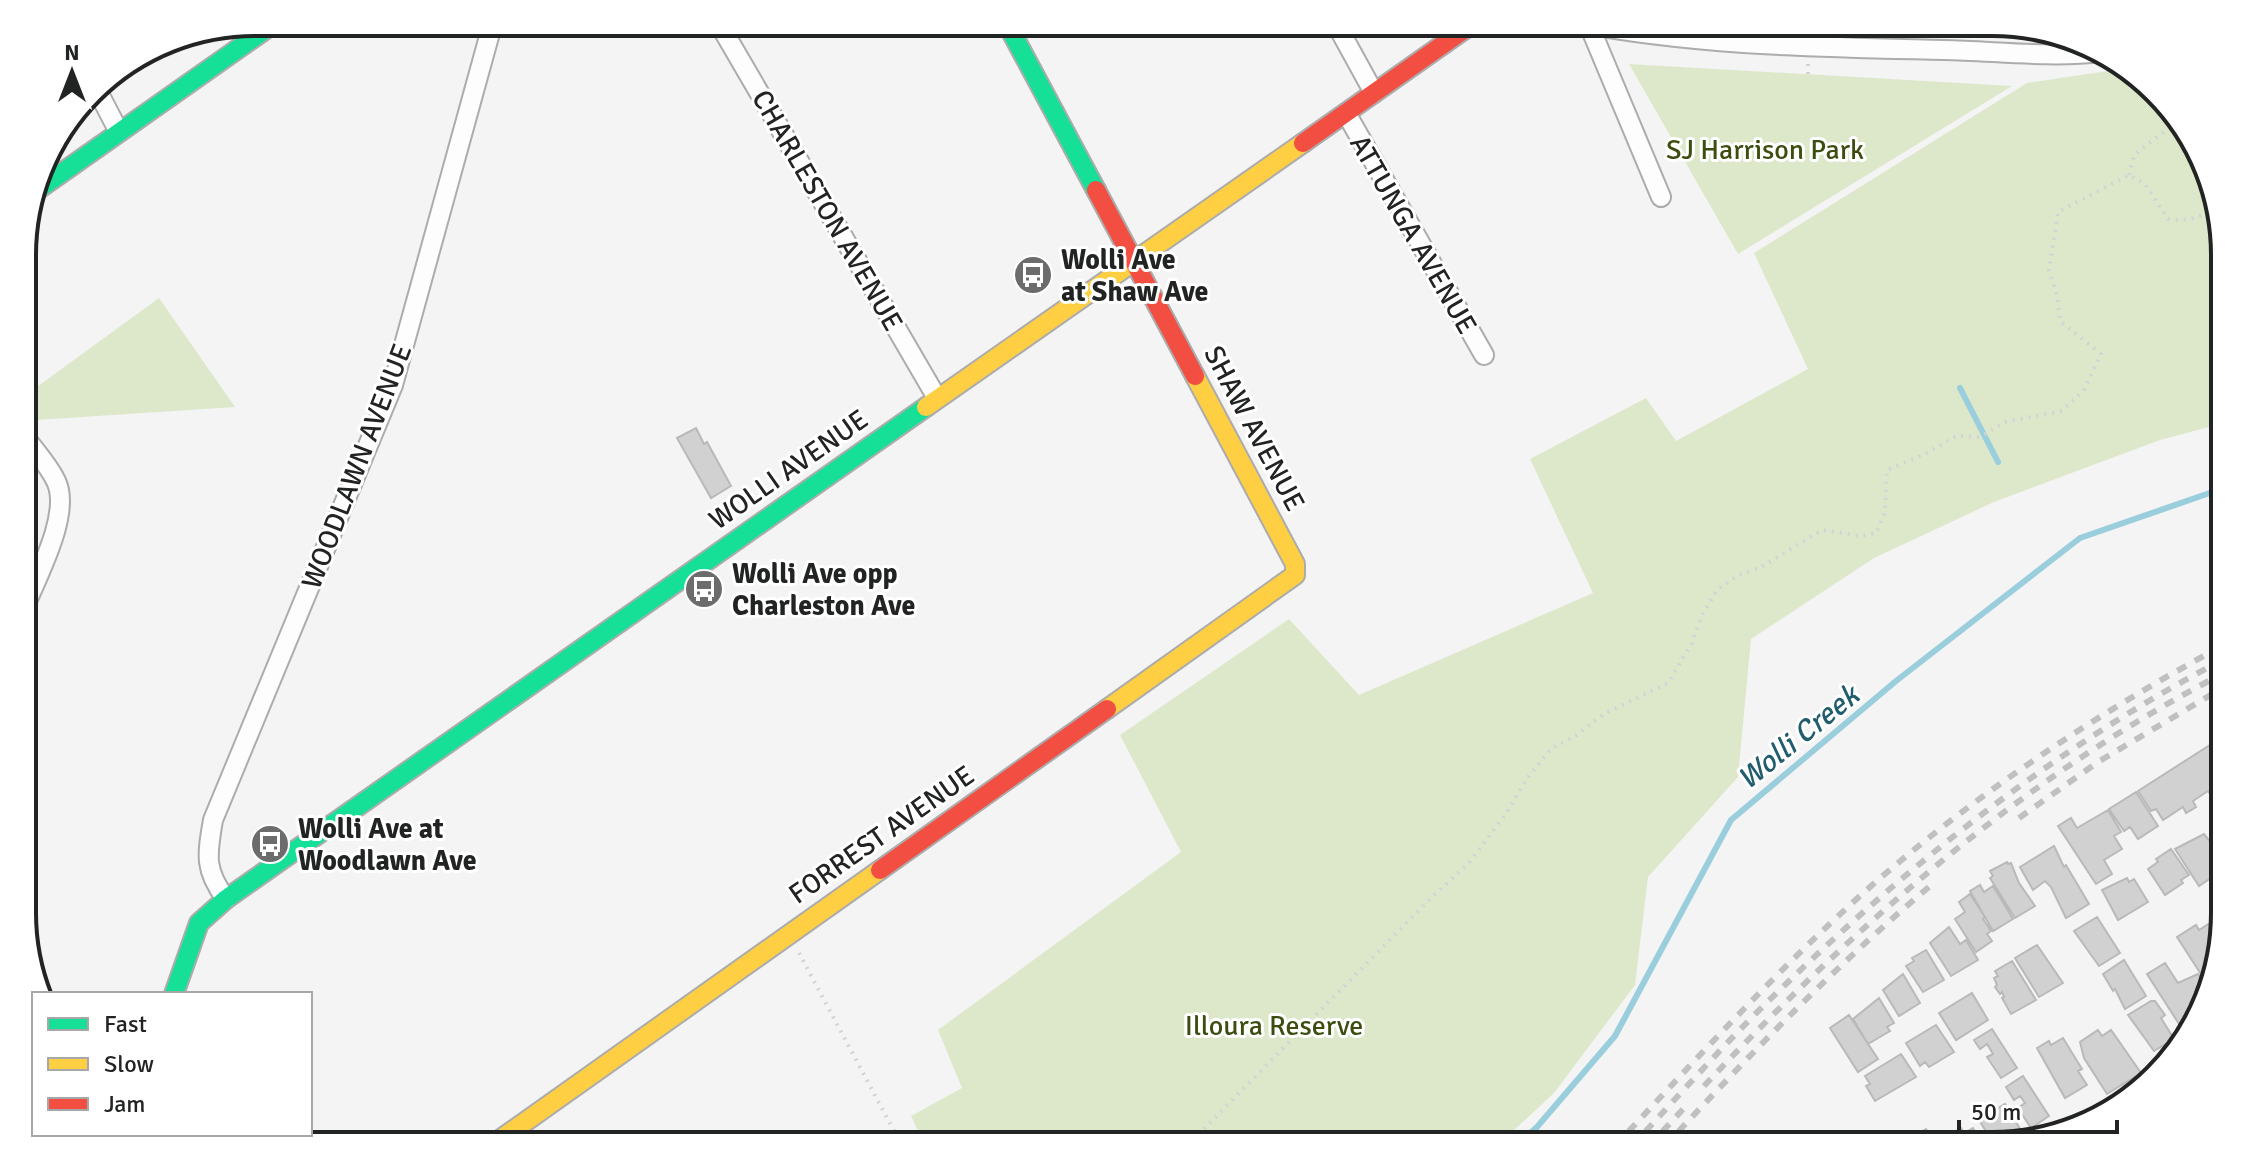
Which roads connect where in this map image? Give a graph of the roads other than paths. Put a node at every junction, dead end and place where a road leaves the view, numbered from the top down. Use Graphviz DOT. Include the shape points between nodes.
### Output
graph roads {
  1 [pos="256,36"];
  2 [pos="489,36"];
  3 [pos="726,36"];
  4 [pos="1013,36"];
  5 [pos="1343,36"];
  6 [pos="1455,36"];
  7 [pos="1588,36"];
  8 [pos="1654,36"];
  9 [pos="2075,53"];
  10 [pos="1374,93"];
  11 [pos="109,112"];
  12 [pos="1346,113"];
  13 [pos="119,132"];
  14 [pos="49,182"];
  15 [pos="1661,197"];
  16 [pos="1134,261"];
  17 [pos="1484,355"];
  18 [pos="937,398"];
  19 [pos="36,453"];
  20 [pos="1295,564"];
  21 [pos="36,578"];
  22 [pos="226,899"];
  23 [pos="175,992"];
  24 [pos="511,1132"];
  1 -- 13 [label="street"];
  2 -- 22 [label="street, WOODLAWN AVENUE" via="393,385 213,820 209,871"];
  3 -- 18 [label="street, CHARLESTON AVENUE"];
  4 -- 16 [label="street, SHAW AVENUE"];
  5 -- 10 [label="street"];
  6 -- 10 [label="street, WOLLI AVENUE"];
  7 -- 15 [label="street"];
  8 -- 9 [label="street" via="1798,47"];
  10 -- 12 [label="street, WOLLI AVENUE"];
  11 -- 13 [label="street"];
  12 -- 16 [label="street, WOLLI AVENUE"];
  12 -- 17 [label="street, ATTUNGA AVENUE"];
  13 -- 14 [label="street"];
  16 -- 18 [label="street, WOLLI AVENUE"];
  16 -- 20 [label="street, SHAW AVENUE"];
  18 -- 22 [label="street, WOLLI AVENUE"];
  19 -- 21 [label="street" via="56,481 60,501 57,524"];
  20 -- 24 [label="street, FORREST AVENUE" via="1295,575"];
  22 -- 23 [label="street, WOLLI AVENUE" via="199,923"];
}
